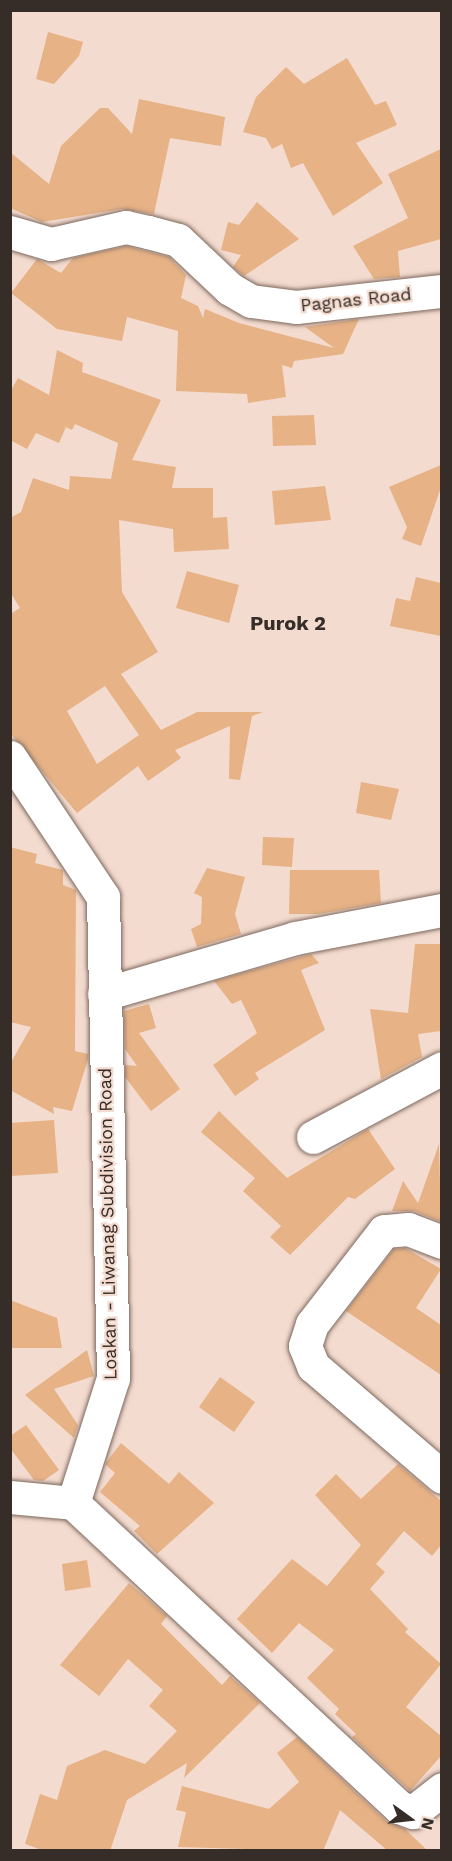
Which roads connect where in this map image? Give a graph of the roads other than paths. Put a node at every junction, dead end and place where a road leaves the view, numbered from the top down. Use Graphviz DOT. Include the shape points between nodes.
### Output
graph roads {
  1 [pos="10,232"];
  2 [pos="441,291"];
  3 [pos="10,757"];
  4 [pos="441,910"];
  5 [pos="104,994"];
  6 [pos="441,1068"];
  7 [pos="313,1137"];
  8 [pos="441,1242"];
  9 [pos="438,1464"];
  10 [pos="10,1497"];
  11 [pos="73,1503"];
  12 [pos="441,1789"];
  1 -- 2 [label="street, Pagnas Road" via="51,244 126,227 178,240 230,289 251,301 296,307"];
  3 -- 5 [label="street, Loakan - Liwanag Subdivision Road" via="103,897"];
  4 -- 5 [label="street" via="295,938"];
  5 -- 11 [label="street, Loakan - Liwanag Subdivision Road" via="113,1378"];
  6 -- 7 [label="street"];
  8 -- 9 [label="street" via="408,1229 384,1231 312,1324 305,1346 313,1366"];
  10 -- 11 [label="street"];
  11 -- 12 [label="street" via="399,1807 413,1812"];
}
